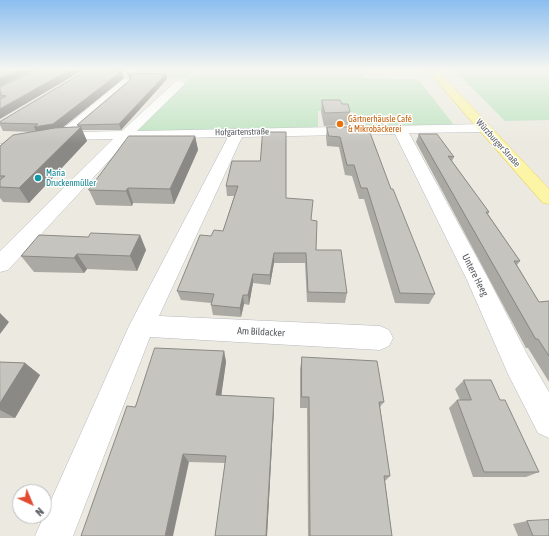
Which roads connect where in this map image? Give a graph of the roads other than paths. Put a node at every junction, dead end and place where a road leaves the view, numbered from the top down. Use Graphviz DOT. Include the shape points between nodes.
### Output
graph roads {
  1 [pos="112,94"];
  2 [pos="168,94"];
  3 [pos="454,94"];
  4 [pos="485,128"];
  5 [pos="400,130"];
  6 [pos="237,132"];
  7 [pos="125,135"];
  8 [pos="62,136"];
  9 [pos="0,148"];
  10 [pos="549,199"];
  11 [pos="0,264"];
  12 [pos="142,326"];
  13 [pos="380,338"];
  14 [pos="549,422"];
  15 [pos="54,536"];
  1 -- 8 [label="street"];
  2 -- 7 [label="street"];
  3 -- 4 [label="main road, Würzburger Straße"];
  4 -- 5 [label="street, Hofgartenstraße"];
  4 -- 10 [label="main road, Würzburger Straße"];
  5 -- 6 [label="street, Hofgartenstraße"];
  5 -- 14 [label="street, Untere Heeg"];
  6 -- 7 [label="street, Hofgartenstraße"];
  6 -- 12 [label="street"];
  7 -- 8 [label="street, Hofgartenstraße"];
  7 -- 11 [label="street"];
  8 -- 9 [label="street, Hofgartenstraße"];
  12 -- 13 [label="street, Am Bildacker"];
  12 -- 15 [label="street"];
}
